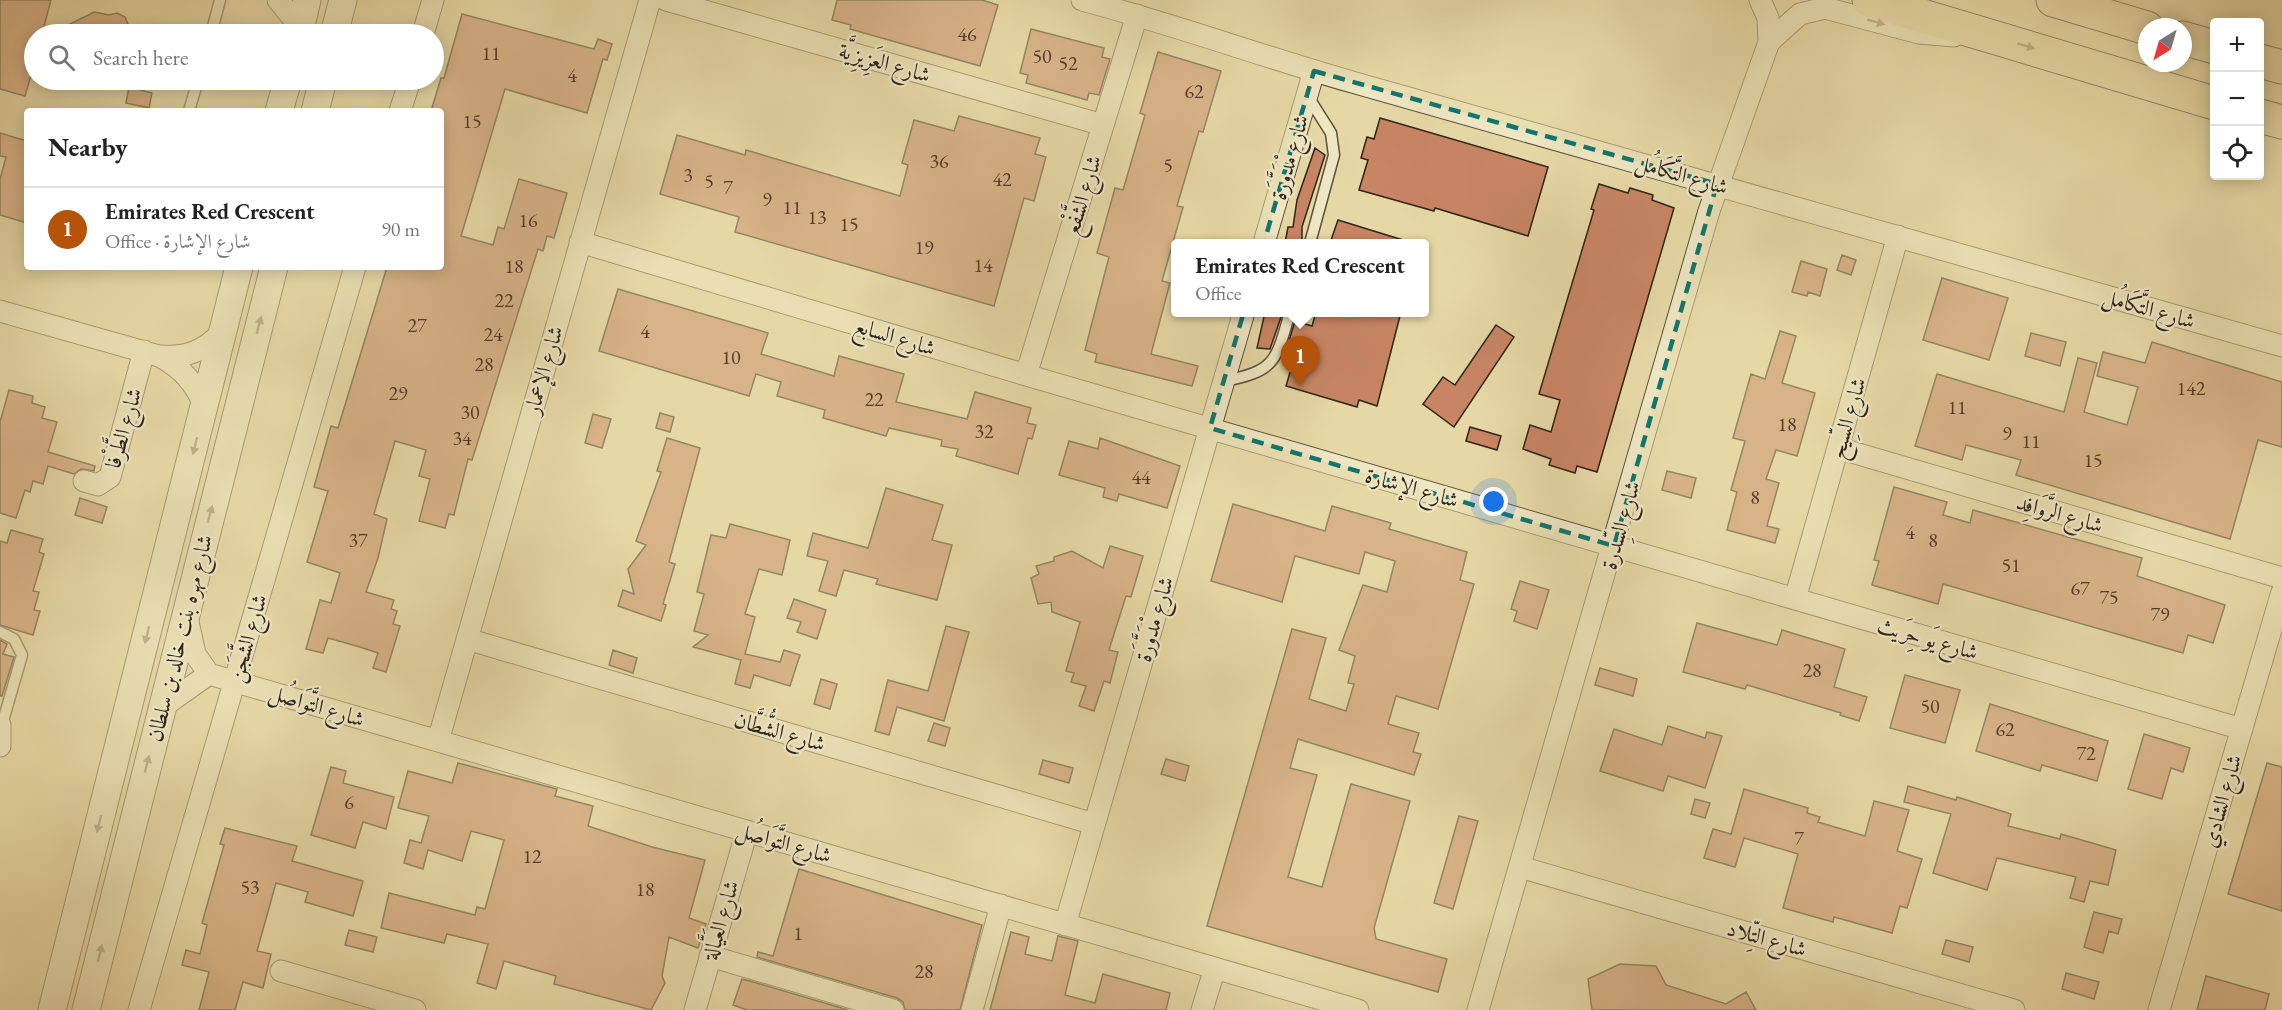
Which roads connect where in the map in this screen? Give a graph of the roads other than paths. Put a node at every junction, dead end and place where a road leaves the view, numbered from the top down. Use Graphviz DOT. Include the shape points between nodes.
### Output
graph roads {
  1 [pos="220,0"];
  2 [pos="278,0"];
  3 [pos="308,0"];
  4 [pos="344,0"];
  5 [pos="433,0"];
  6 [pos="650,0"];
  7 [pos="666,0"];
  8 [pos="1082,0"];
  9 [pos="1760,0"];
  10 [pos="1869,0"];
  11 [pos="2052,0"];
  12 [pos="1137,15"];
  13 [pos="214,24"];
  14 [pos="295,24"];
  15 [pos="302,24"];
  16 [pos="337,24"];
  17 [pos="426,24"];
  18 [pos="2138,25"];
  19 [pos="1980,32"];
  20 [pos="2192,41"];
  21 [pos="1769,42"];
  22 [pos="2210,46"];
  23 [pos="2264,62"];
  24 [pos="2282,67"];
  25 [pos="1314,71"];
  26 [pos="195,90"];
  27 [pos="285,90"];
  28 [pos="320,90"];
  29 [pos="407,90"];
  30 [pos="1307,94"];
  31 [pos="2210,102"];
  32 [pos="190,108"];
  33 [pos="280,108"];
  34 [pos="316,108"];
  35 [pos="401,108"];
  36 [pos="2264,117"];
  37 [pos="2282,122"];
  38 [pos="1103,125"];
  39 [pos="1717,184"];
  40 [pos="1898,236"];
  41 [pos="1265,239"];
  42 [pos="1311,239"];
  43 [pos="580,242"];
  44 [pos="238,270"];
  45 [pos="273,270"];
  46 [pos="354,270"];
  47 [pos="0,311"];
  48 [pos="1243,317"];
  49 [pos="1289,317"];
  50 [pos="223,331"];
  51 [pos="2282,346"];
  52 [pos="152,354"];
  53 [pos="1026,375"];
  54 [pos="1224,381"];
  55 [pos="205,407"];
  56 [pos="1210,428"];
  57 [pos="1838,448"];
  58 [pos="84,481"];
  59 [pos="1614,546"];
  60 [pos="2282,578"];
  61 [pos="2282,592"];
  62 [pos="1795,599"];
  63 [pos="186,609"];
  64 [pos="0,632"];
  65 [pos="466,639"];
  66 [pos="209,674"];
  67 [pos="234,681"];
  68 [pos="161,708"];
  69 [pos="2242,729"];
  70 [pos="0,733"];
  71 [pos="438,741"];
  72 [pos="1094,824"];
  73 [pos="747,831"];
  74 [pos="1520,867"];
  75 [pos="1000,904"];
  76 [pos="1065,925"];
  77 [pos="710,956"];
  78 [pos="1215,968"];
  79 [pos="281,971"];
  80 [pos="52,1010"];
  81 [pos="86,1010"];
  82 [pos="139,1010"];
  83 [pos="415,1010"];
  84 [pos="695,1010"];
  85 [pos="893,1010"];
  86 [pos="972,1010"];
  87 [pos="1203,1010"];
  88 [pos="1358,1010"];
  89 [pos="1478,1010"];
  90 [pos="2014,1010"];
  91 [pos="2159,1010"];
  1 -- 13 [label="lane"];
  2 -- 14 [label="street"];
  3 -- 15 [label="street"];
  4 -- 16 [label="street"];
  5 -- 17 [label="street"];
  6 -- 43 [label="street, شارع الإعمار"];
  7 -- 38 [label="street, شارع العَزِيزِيَّة"];
  8 -- 12 [label="street, شارع التَّكَامُل"];
  9 -- 21 [label="street, شارع السِّدرة" via="1768,18"];
  10 -- 19 [label="main road"];
  11 -- 18 [label="main road"];
  12 -- 25 [label="street, شارع التَّكَامُل"];
  12 -- 38 [label="street, شارع الشَّفْع"];
  21 -- 19 [label="street, شارع السِّدرة, one-way" via="1800,14 1825,8 1918,33 1960,36"];
  19 -- 31 [label="main road, one-way"];
  20 -- 22 [label="main road"];
  21 -- 39 [label="street, شارع السِّدرة"];
  23 -- 24 [label="main road"];
  25 -- 30 [label="street, شارع مْدَوَّرَة"];
  25 -- 39 [label="street, شارع التَّكَامُل"];
  26 -- 32 [label="lane"];
  27 -- 33 [label="street"];
  28 -- 34 [label="street"];
  29 -- 35 [label="street"];
  30 -- 41 [label="street, شارع مْدَوَّرَة"];
  30 -- 42 [label="lane" via="1331,133 1334,155"];
  36 -- 37 [label="main road"];
  38 -- 53 [label="street, شارع الشَّفْع"];
  39 -- 40 [label="street, شارع التَّكَامُل"];
  39 -- 59 [label="street, شارع السِّدرة"];
  40 -- 51 [label="street, شارع التَّكَامُل"];
  40 -- 57 [label="street, شارع السِّيح"];
  43 -- 53 [label="street, شارع السابع"];
  43 -- 65 [label="street, شارع الإعمار"];
  44 -- 50 [label="street, شارع مهره بنت خالد بن سلطان"];
  63 -- 45 [label="street, شارع مهره بنت خالد بن سلطان, one-way"];
  46 -- 67 [label="street, شارع الشَّجَن"];
  47 -- 52 [label="street"];
  48 -- 54 [label="street, شارع مْدَوَّرَة"];
  49 -- 54 [label="lane" via="1280,348 1269,365 1253,376"];
  50 -- 52 [label="street" via="213,342 188,355"];
  50 -- 55 [label="street, شارع مهره بنت خالد بن سلطان"];
  52 -- 55 [label="street" via="172,363 192,382"];
  52 -- 58 [label="street, شارع الطَّرْفا" via="110,477 98,485"];
  53 -- 56 [label="street, شارع السابع"];
  54 -- 56 [label="street, شارع مْدَوَّرَة"];
  55 -- 80 [label="street, شارع مهره بنت خالد بن سلطان, one-way"];
  56 -- 59 [label="street, شارع الإشارة"];
  56 -- 72 [label="street, شارع مْدَوَّرَة"];
  57 -- 60 [label="street, شارع الرَّوَافِد"];
  57 -- 62 [label="street, شارع السِّيح"];
  59 -- 62 [label="street, شارع يَو حِرَيث"];
  59 -- 74 [label="street, شارع السِّدرة"];
  61 -- 69 [label="street, شارع الشادي"];
  62 -- 69 [label="street, شارع يَو حِرَيث"];
  63 -- 66 [label="street" via="195,654"];
  63 -- 68 [label="street, شارع مهره بنت خالد بن سلطان"];
  64 -- 70 [label="lane" via="14,639 22,655"];
  65 -- 71 [label="street, شارع الإعمار"];
  65 -- 72 [label="street, شارع الشُّطَّان"];
  66 -- 67 [label="street, شارع التَّوَاصُل"];
  66 -- 68 [label="street"];
  67 -- 71 [label="street, شارع التَّوَاصُل"];
  67 -- 82 [label="street, شارع الشَّجَن"];
  81 -- 68 [label="street, شارع مهره بنت خالد بن سلطان, one-way"];
  69 -- 91 [label="street, شارع الشادي"];
  71 -- 73 [label="street, شارع التَّوَاصُل"];
  72 -- 76 [label="street, شارع مْدَوَّرَة"];
  73 -- 75 [label="street, شارع التَّوَاصُل"];
  73 -- 77 [label="street, شارع العَيَّالة"];
  74 -- 89 [label="street, شارع السِّدرة"];
  74 -- 90 [label="street, شارع التِّلاد"];
  75 -- 76 [label="street, شارع التَّوَاصُل"];
  75 -- 86 [label="street"];
  76 -- 78 [label="street, شارع التَّوَاصُل"];
  77 -- 84 [label="street, شارع العَيَّالة"];
  77 -- 85 [label="street"];
  78 -- 87 [label="street"];
  78 -- 88 [label="street, شارع التَّوَاصُل"];
  79 -- 83 [label="street"];
}
